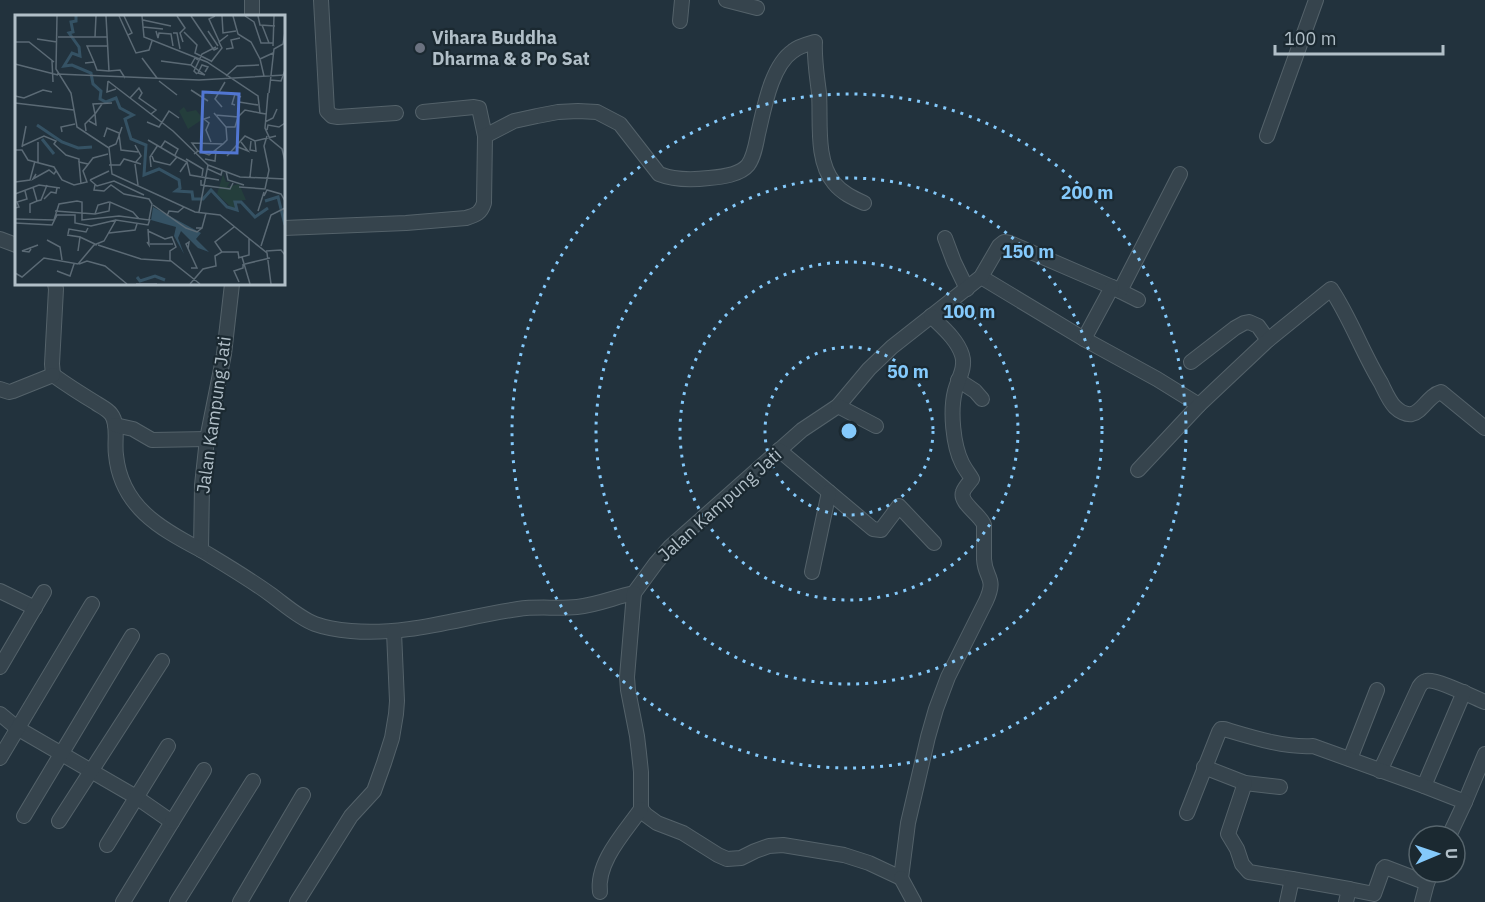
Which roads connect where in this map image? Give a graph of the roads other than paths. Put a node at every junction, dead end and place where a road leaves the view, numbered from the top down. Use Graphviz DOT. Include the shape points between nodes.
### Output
graph roads {
  1 [pos="321,0"];
  2 [pos="682,0"];
  3 [pos="726,0"];
  4 [pos="1316,0"];
  5 [pos="757,8"];
  6 [pos="680,21"];
  7 [pos="423,112"];
  8 [pos="396,113"];
  9 [pos="485,135"];
  10 [pos="1267,136"];
  11 [pos="1180,174"];
  12 [pos="864,203"];
  13 [pos="285,228"];
  14 [pos="945,238"];
  15 [pos="0,239"];
  16 [pos="15,245"];
  17 [pos="981,277"];
  18 [pos="55,285"];
  19 [pos="232,285"];
  20 [pos="967,289"];
  21 [pos="1116,289"];
  22 [pos="1138,300"];
  23 [pos="931,316"];
  24 [pos="1084,339"];
  25 [pos="1268,340"];
  26 [pos="1191,362"];
  27 [pos="53,375"];
  28 [pos="958,380"];
  29 [pos="0,389"];
  30 [pos="982,399"];
  31 [pos="1199,405"];
  32 [pos="838,406"];
  33 [pos="115,425"];
  34 [pos="876,426"];
  35 [pos="1485,428"];
  36 [pos="207,439"];
  37 [pos="779,450"];
  38 [pos="1138,470"];
  39 [pos="829,492"];
  40 [pos="934,543"];
  41 [pos="201,550"];
  42 [pos="812,572"];
  43 [pos="0,591"];
  44 [pos="45,592"];
  45 [pos="634,592"];
  46 [pos="92,604"];
  47 [pos="35,608"];
  48 [pos="394,632"];
  49 [pos="132,636"];
  50 [pos="2,658"];
  51 [pos="162,661"];
  52 [pos="1377,690"];
  53 [pos="1464,692"];
  54 [pos="1485,702"];
  55 [pos="0,714"];
  56 [pos="17,728"];
  57 [pos="168,746"];
  58 [pos="61,753"];
  59 [pos="1485,754"];
  60 [pos="0,758"];
  61 [pos="1350,759"];
  62 [pos="1204,767"];
  63 [pos="91,770"];
  64 [pos="204,770"];
  65 [pos="1380,771"];
  66 [pos="253,782"];
  67 [pos="1245,783"];
  68 [pos="1424,786"];
  69 [pos="1280,787"];
  70 [pos="303,795"];
  71 [pos="136,797"];
  72 [pos="1465,802"];
  73 [pos="641,809"];
  74 [pos="1187,813"];
  75 [pos="24,816"];
  76 [pos="59,821"];
  77 [pos="172,822"];
  78 [pos="1455,824"];
  79 [pos="107,845"];
  80 [pos="1407,872"];
  81 [pos="901,878"];
  82 [pos="1292,879"];
  83 [pos="1427,884"];
  84 [pos="600,892"];
  85 [pos="1348,896"];
  86 [pos="123,902"];
  87 [pos="177,902"];
  88 [pos="240,902"];
  89 [pos="297,902"];
  90 [pos="914,902"];
  91 [pos="1287,902"];
  92 [pos="1422,902"];
  1 -- 8 [label="street" via="327,111 338,117"];
  2 -- 6 [label="street"];
  3 -- 5 [label="street"];
  4 -- 10 [label="street"];
  7 -- 9 [label="street" via="479,108"];
  9 -- 12 [label="street" via="537,116 597,112 625,129 659,174 687,179 731,174 750,161 766,98 785,58 815,42 826,170 845,194"];
  9 -- 13 [label="street" via="484,202 480,212 472,216"];
  11 -- 21 [label="street"];
  14 -- 20 [label="street"];
  15 -- 16 [label="street"];
  17 -- 20 [label="street, Jalan Kampung Jati"];
  17 -- 21 [label="street, Jalan Kampung Jati" via="1001,243 1006,242"];
  17 -- 24 [label="street"];
  18 -- 27 [label="street"];
  19 -- 36 [label="street, Jalan Kampung Jati" via="224,354"];
  20 -- 23 [label="street, Jalan Kampung Jati"];
  21 -- 22 [label="street"];
  21 -- 24 [label="street"];
  23 -- 28 [label="street" via="955,340 963,357"];
  23 -- 32 [label="street, Jalan Kampung Jati" via="868,369"];
  24 -- 31 [label="street"];
  25 -- 26 [label="street" via="1258,326 1244,322"];
  25 -- 31 [label="street"];
  25 -- 35 [label="street" via="1331,289 1394,406 1414,414 1441,392"];
  27 -- 29 [label="street" via="13,391"];
  27 -- 33 [label="street" via="109,412"];
  28 -- 30 [label="street"];
  28 -- 81 [label="street" via="953,425 960,459 972,479 962,495 982,519 984,560 991,585 936,709 908,823"];
  31 -- 38 [label="street"];
  32 -- 34 [label="street"];
  32 -- 37 [label="street, Jalan Kampung Jati"];
  33 -- 36 [label="street" via="129,427 152,440"];
  33 -- 41 [label="street" via="117,462 130,497 153,521"];
  36 -- 41 [label="street, Jalan Kampung Jati"];
  37 -- 39 [label="street"];
  37 -- 45 [label="street, Jalan Kampung Jati" via="670,547"];
  39 -- 40 [label="street" via="873,528 881,530 899,506"];
  39 -- 42 [label="street"];
  41 -- 48 [label="street" via="316,624 359,632"];
  43 -- 47 [label="street"];
  44 -- 47 [label="street"];
  45 -- 48 [label="street" via="594,604 519,609"];
  45 -- 73 [label="street" via="627,676 639,753"];
  46 -- 56 [label="street"];
  47 -- 50 [label="street"];
  48 -- 89 [label="street" via="397,701 384,764 374,791 351,816"];
  49 -- 58 [label="street"];
  51 -- 63 [label="street"];
  52 -- 61 [label="street"];
  53 -- 54 [label="street"];
  53 -- 65 [label="street" via="1430,681 1421,684"];
  53 -- 68 [label="street"];
  55 -- 56 [label="street"];
  56 -- 58 [label="street"];
  56 -- 60 [label="street"];
  57 -- 71 [label="street"];
  58 -- 63 [label="street"];
  58 -- 75 [label="street"];
  59 -- 72 [label="street"];
  61 -- 62 [label="street" via="1313,746 1290,746 1221,729"];
  61 -- 65 [label="street"];
  62 -- 67 [label="street"];
  62 -- 74 [label="street"];
  63 -- 71 [label="street"];
  63 -- 76 [label="street"];
  64 -- 77 [label="street"];
  65 -- 68 [label="street"];
  66 -- 87 [label="street"];
  67 -- 69 [label="street"];
  67 -- 82 [label="street" via="1228,834 1242,864 1249,872"];
  68 -- 72 [label="street"];
  70 -- 88 [label="street"];
  71 -- 77 [label="street"];
  71 -- 79 [label="street"];
  72 -- 78 [label="street"];
  73 -- 81 [label="street" via="657,823 727,859 783,845 844,855"];
  73 -- 84 [label="street" via="604,864"];
  77 -- 86 [label="street"];
  80 -- 85 [label="street" via="1385,867 1375,893"];
  81 -- 90 [label="street"];
  82 -- 85 [label="street"];
  82 -- 91 [label="street"];
  83 -- 92 [label="street"];
}
